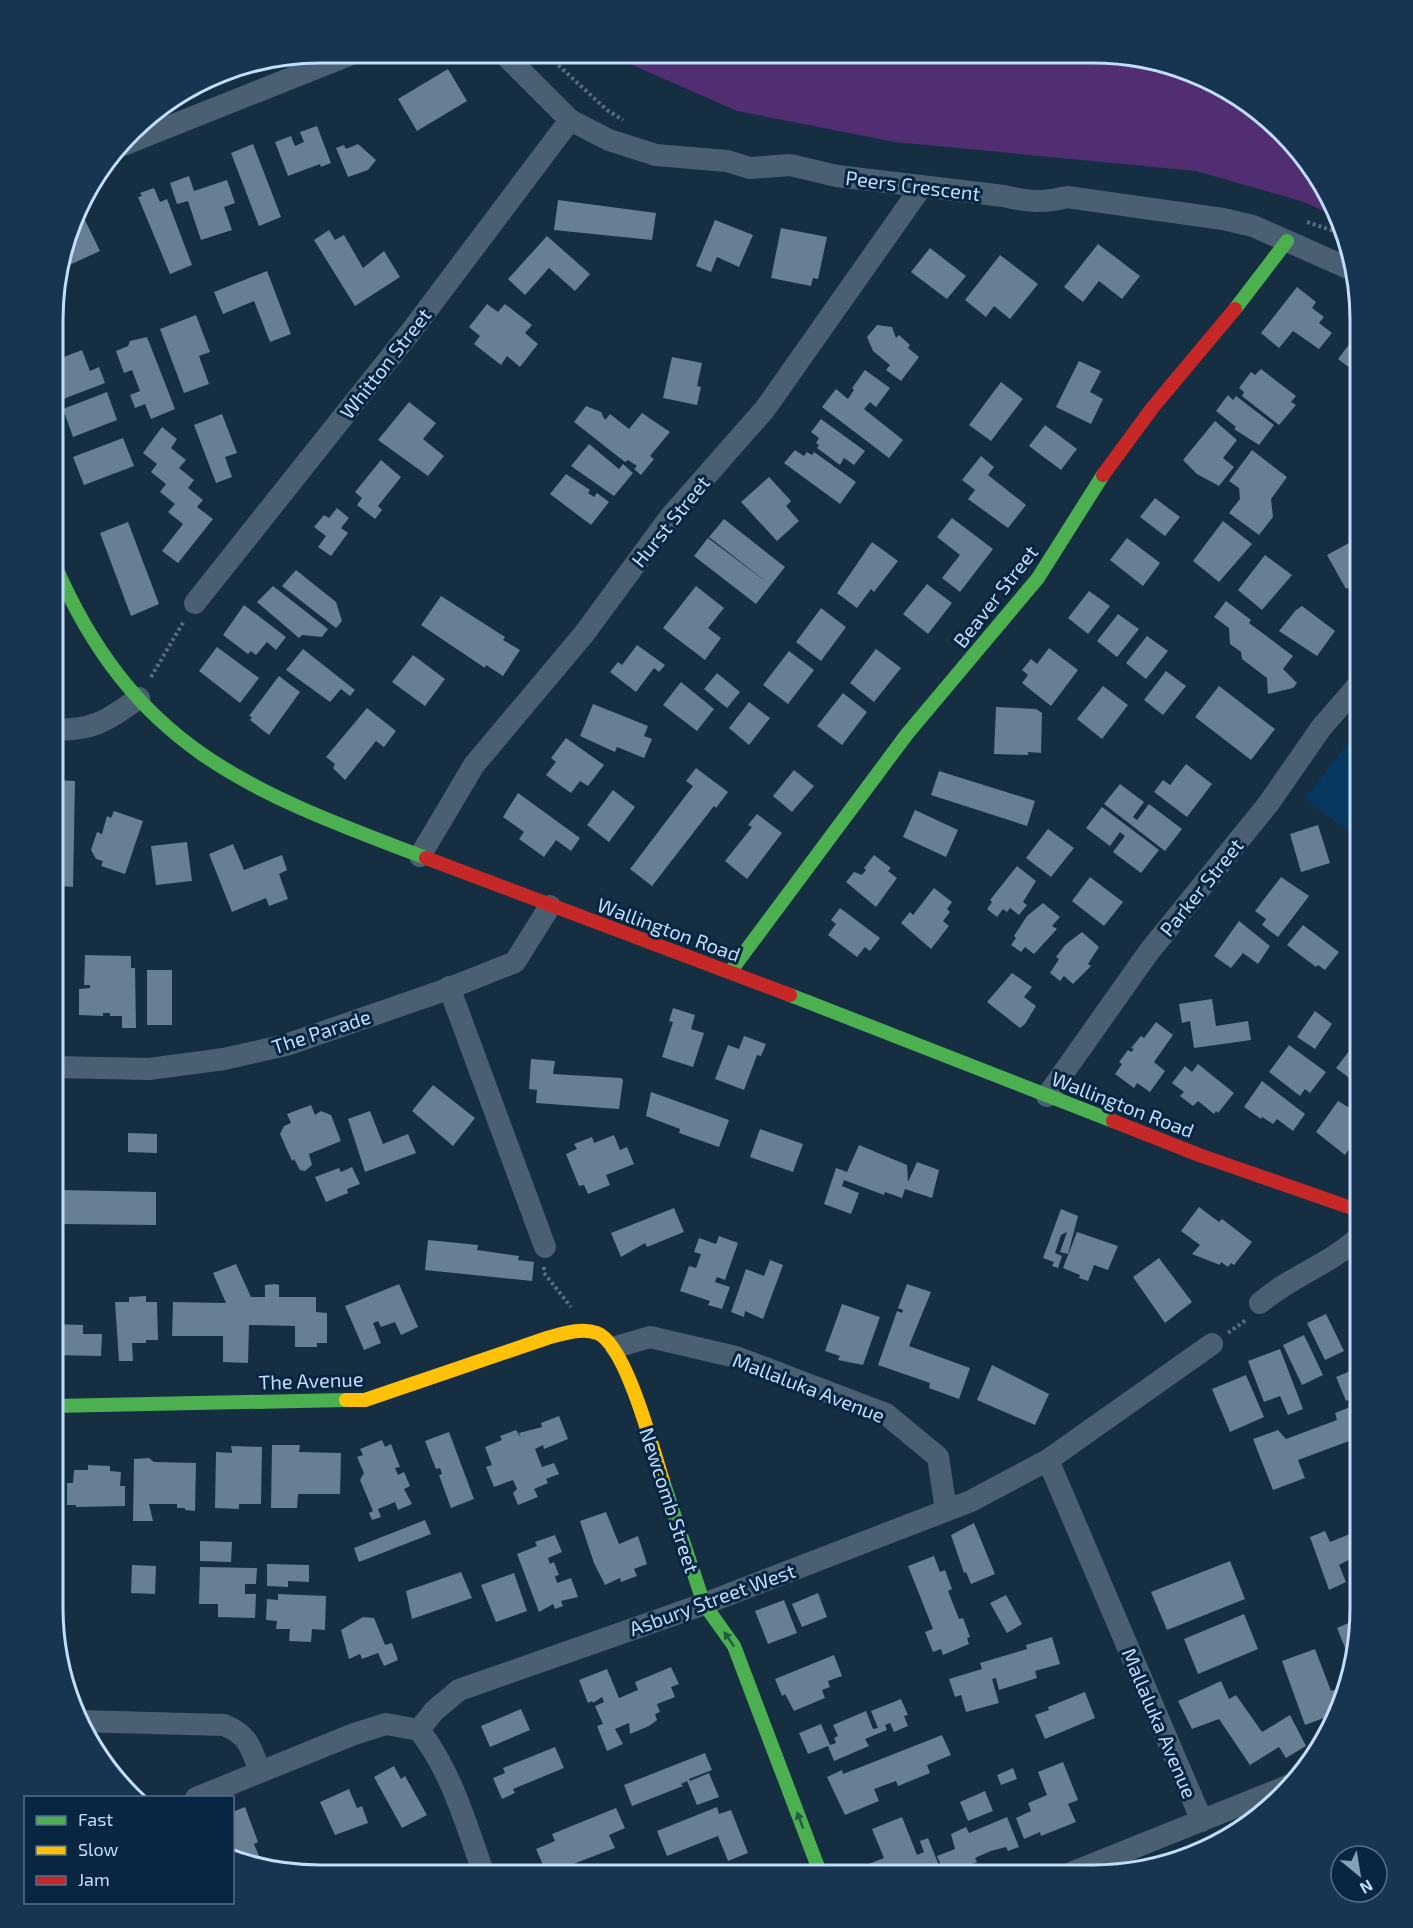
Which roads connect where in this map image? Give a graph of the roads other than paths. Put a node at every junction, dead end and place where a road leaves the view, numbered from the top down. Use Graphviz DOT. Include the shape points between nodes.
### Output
graph roads {
  1 [pos="329,63"];
  2 [pos="513,63"];
  3 [pos="570,120"];
  4 [pos="137,140"];
  5 [pos="922,186"];
  6 [pos="1287,241"];
  7 [pos="1344,266"];
  8 [pos="63,582"];
  9 [pos="195,603"];
  10 [pos="1350,695"];
  11 [pos="139,698"];
  12 [pos="63,730"];
  13 [pos="420,856"];
  14 [pos="550,906"];
  15 [pos="730,972"];
  16 [pos="449,987"];
  17 [pos="63,1067"];
  18 [pos="1047,1096"];
  19 [pos="1350,1208"];
  20 [pos="1350,1245"];
  21 [pos="545,1247"];
  22 [pos="1260,1303"];
  23 [pos="595,1330"];
  24 [pos="1212,1344"];
  25 [pos="616,1347"];
  26 [pos="63,1406"];
  27 [pos="1048,1460"];
  28 [pos="946,1510"];
  29 [pos="704,1604"];
  30 [pos="90,1721"];
  31 [pos="419,1730"];
  32 [pos="260,1772"];
  33 [pos="1272,1792"];
  34 [pos="199,1796"];
  35 [pos="1202,1821"];
  36 [pos="481,1865"];
  37 [pos="817,1865"];
  38 [pos="1091,1865"];
  1 -- 4 [label="street"];
  2 -- 3 [label="street, Peers Crescent"];
  3 -- 5 [label="street, Peers Crescent" via="609,140 656,155 727,161 750,168 790,165 837,176"];
  3 -- 9 [label="street, Whitton Street" via="412,330"];
  5 -- 6 [label="street, Peers Crescent" via="1045,203 1067,197 1222,219 1253,226"];
  5 -- 13 [label="street, Hurst Street" via="765,409 670,517 584,634 474,765"];
  6 -- 7 [label="street, Peers Crescent"];
  6 -- 15 [label="street, Beaver Street" via="1153,406 1104,473 1038,578 908,734"];
  8 -- 11 [label="street, Wallington Road" via="108,663"];
  10 -- 18 [label="street, Parker Street" via="1321,728 1269,804 1148,953"];
  11 -- 12 [label="street" via="90,728"];
  11 -- 13 [label="street, Wallington Road" via="194,751 246,784 307,813"];
  13 -- 14 [label="street, Wallington Road"];
  14 -- 15 [label="street, Wallington Road"];
  14 -- 16 [label="street, The Parade" via="515,962"];
  15 -- 18 [label="street, Wallington Road"];
  16 -- 17 [label="street, The Parade" via="286,1045 224,1059 149,1069"];
  16 -- 21 [label="street"];
  18 -- 19 [label="street, Wallington Road"];
  20 -- 22 [label="street" via="1337,1257 1276,1289"];
  23 -- 25 [label="street, Newcomb Street"];
  23 -- 26 [label="street, The Avenue" via="574,1330 547,1338 365,1400"];
  24 -- 27 [label="street, Asbury Street West"];
  25 -- 28 [label="street, Mallaluka Avenue" via="650,1337 736,1357 886,1414 938,1457"];
  25 -- 29 [label="street, Newcomb Street"];
  27 -- 28 [label="street, Asbury Street West"];
  27 -- 35 [label="street, Mallaluka Avenue"];
  28 -- 29 [label="street, Asbury Street West"];
  29 -- 31 [label="street, Asbury Street West" via="459,1690"];
  37 -- 29 [label="street, Newcomb Street, one-way" via="734,1646"];
  30 -- 32 [label="street" via="224,1725 240,1731"];
  31 -- 32 [label="street" via="386,1724"];
  31 -- 36 [label="street" via="447,1775"];
  32 -- 34 [label="street"];
  33 -- 35 [label="street"];
  35 -- 38 [label="street"];
}
